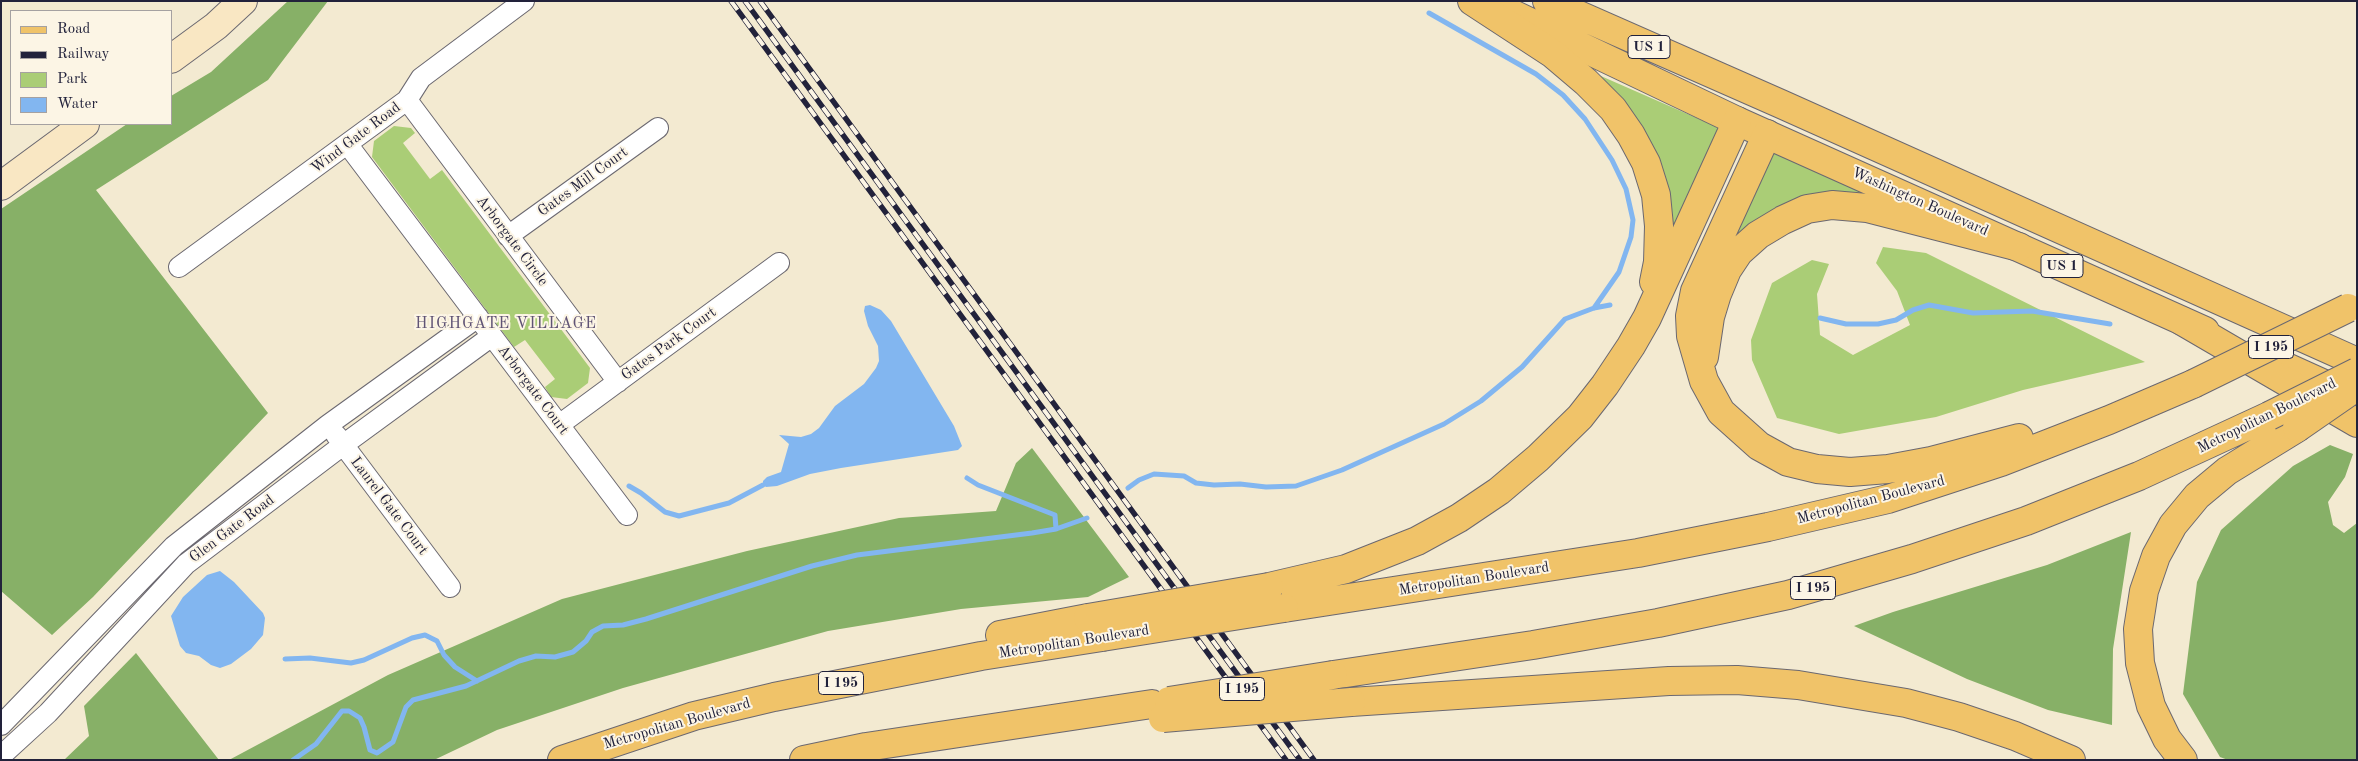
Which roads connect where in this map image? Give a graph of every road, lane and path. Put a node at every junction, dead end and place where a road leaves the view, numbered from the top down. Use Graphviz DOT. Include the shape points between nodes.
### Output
graph roads {
  1 [pos="244,1"];
  2 [pos="524,1"];
  3 [pos="1472,1"];
  4 [pos="1485,1"];
  5 [pos="1547,1"];
  6 [pos="172,58"];
  7 [pos="1752,92"];
  8 [pos="407,100"];
  9 [pos="1781,104"];
  10 [pos="1737,121"];
  11 [pos="83,125"];
  12 [pos="658,128"];
  13 [pos="1768,134"];
  14 [pos="348,145"];
  15 [pos="1,186"];
  16 [pos="508,236"];
  17 [pos="2019,247"];
  18 [pos="779,263"];
  19 [pos="179,267"];
  20 [pos="2353,306"];
  21 [pos="478,317"];
  22 [pos="1647,318"];
  23 [pos="2182,321"];
  24 [pos="492,336"];
  25 [pos="2357,362"];
  26 [pos="2357,372"];
  27 [pos="1704,381"];
  28 [pos="618,382"];
  29 [pos="2193,384"];
  30 [pos="2357,386"];
  31 [pos="2357,398"];
  32 [pos="2357,423"];
  33 [pos="328,425"];
  34 [pos="559,425"];
  35 [pos="343,445"];
  36 [pos="627,515"];
  37 [pos="450,587"];
  38 [pos="1276,597"];
  39 [pos="1158,711"];
  40 [pos="1,725"];
  41 [pos="574,755"];
  42 [pos="1,756"];
  43 [pos="804,760"];
  44 [pos="2071,760"];
  45 [pos="2183,760"];
  1 -- 6 [label="street"];
  2 -- 8 [label="street, Wind Gate Road" via="421,78"];
  3 -- 22 [label="main road" via="1553,54 1613,109 1631,135 1646,163 1656,195 1658,262"];
  4 -- 10 [label="main road, Washington Boulevard / US 1"];
  5 -- 7 [label="main road, US 1"];
  7 -- 9 [label="main road, US 1"];
  7 -- 10 [label="main road"];
  8 -- 14 [label="street, Wind Gate Road"];
  8 -- 16 [label="street, Arborgate Circle"];
  9 -- 13 [label="main road"];
  9 -- 25 [label="main road, US 1"];
  10 -- 13 [label="main road, Washington Boulevard / US 1"];
  10 -- 22 [label="main road"];
  11 -- 15 [label="street"];
  12 -- 16 [label="street, Gates Mill Court"];
  13 -- 17 [label="main road, Washington Boulevard / US 1"];
  13 -- 27 [label="main road" via="1695,291 1690,316 1691,336"];
  14 -- 19 [label="street, Wind Gate Road"];
  14 -- 21 [label="street, Arborgate Court"];
  16 -- 28 [label="street, Arborgate Circle"];
  17 -- 23 [label="main road, Washington Boulevard / US 1"];
  17 -- 27 [label="main road" via="1867,208 1832,205 1807,209 1758,235 1739,252 1727,270 1710,317"];
  18 -- 28 [label="street, Gates Park Court"];
  20 -- 29 [label="main road, Metropolitan Boulevard / I 195, bridge"];
  21 -- 24 [label="street, Arborgate Court"];
  21 -- 33 [label="street, Glen Gate Road"];
  22 -- 38 [label="main road" via="1605,385 1580,417 1499,491 1417,541"];
  23 -- 31 [label="main road, Washington Boulevard / US 1"];
  23 -- 32 [label="main road"];
  24 -- 34 [label="street, Arborgate Court"];
  24 -- 35 [label="street, Glen Gate Road"];
  26 -- 39 [label="main road, Metropolitan Boulevard / I 195, bridge" via="2139,476 2026,521 1788,595 1658,624 1333,675"];
  27 -- 29 [label="main road" via="1721,412 1759,446 1788,462 1817,470 1850,472 1888,469 1998,444"];
  28 -- 34 [label="street, Gates Park Court"];
  29 -- 38 [label="main road, Metropolitan Boulevard / I 195" via="2001,462 1888,499 1768,527 1638,553"];
  30 -- 45 [label="main road, bridge" via="2227,471 2197,496 2173,525 2156,556 2144,591 2138,629 2140,663 2151,706 2167,739"];
  33 -- 35 [label="street, Laurel Gate Court"];
  33 -- 40 [label="street, Glen Gate Road" via="174,546"];
  34 -- 36 [label="street, Arborgate Court"];
  35 -- 37 [label="street, Laurel Gate Court"];
  35 -- 42 [label="street, Glen Gate Road" via="186,564 48,713"];
  38 -- 41 [label="main road, Metropolitan Boulevard / I 195, bridge" via="1095,628 981,656 774,697 694,716"];
  39 -- 43 [label="main road, Metropolitan Boulevard / I 195" via="948,735"];
  39 -- 44 [label="main road, bridge" via="1669,681 1746,680 1906,703 1987,726"];
}
